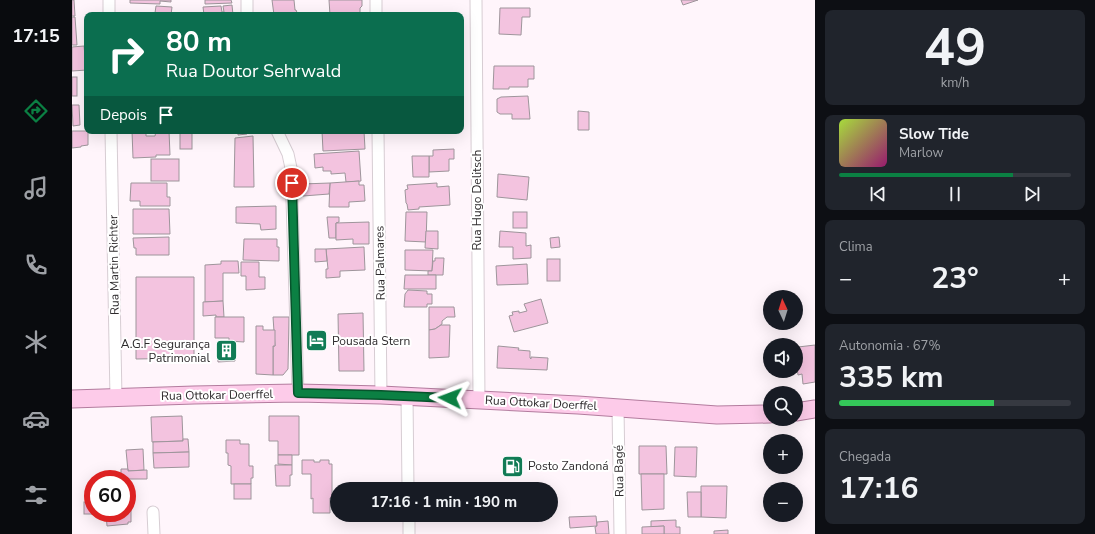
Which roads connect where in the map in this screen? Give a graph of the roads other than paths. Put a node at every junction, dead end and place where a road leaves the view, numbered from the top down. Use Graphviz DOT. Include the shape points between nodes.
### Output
graph roads {
  1 [pos="109,0"];
  2 [pos="247,0"];
  3 [pos="376,0"];
  4 [pos="476,0"];
  5 [pos="109,12"];
  6 [pos="247,12"];
  7 [pos="376,12"];
  8 [pos="111,134"];
  9 [pos="278,134"];
  10 [pos="378,134"];
  11 [pos="298,393"];
  12 [pos="381,395"];
  13 [pos="407,396"];
  14 [pos="116,398"];
  15 [pos="479,399"];
  16 [pos="72,400"];
  17 [pos="618,408"];
  18 [pos="815,409"];
  19 [pos="803,411"];
  20 [pos="763,414"];
  21 [pos="408,482"];
  22 [pos="153,512"];
  23 [pos="409,522"];
  24 [pos="154,534"];
  25 [pos="409,534"];
  26 [pos="620,534"];
  1 -- 5 [label="street"];
  2 -- 6 [label="street"];
  3 -- 7 [label="street"];
  4 -- 15 [label="street, Rua Hugo Delitsch"];
  8 -- 14 [label="street, Rua Martin Richter"];
  9 -- 11 [label="street" via="288,154 291,168"];
  10 -- 12 [label="street, Rua Palmares"];
  11 -- 12 [label="main road, Rua Ottokar Doerffel"];
  11 -- 14 [label="main road, Rua Ottokar Doerffel"];
  12 -- 13 [label="main road, Rua Ottokar Doerffel"];
  13 -- 15 [label="main road, Rua Ottokar Doerffel"];
  13 -- 21 [label="street"];
  14 -- 16 [label="main road, Rua Ottokar Doerffel"];
  15 -- 17 [label="main road, Rua Ottokar Doerffel"];
  17 -- 20 [label="main road, Rua Ottokar Doerffel" via="717,415"];
  17 -- 26 [label="street, Rua Bagé"];
  18 -- 19 [label="main road"];
  22 -- 24 [label="street"];
  23 -- 25 [label="street"];
}
